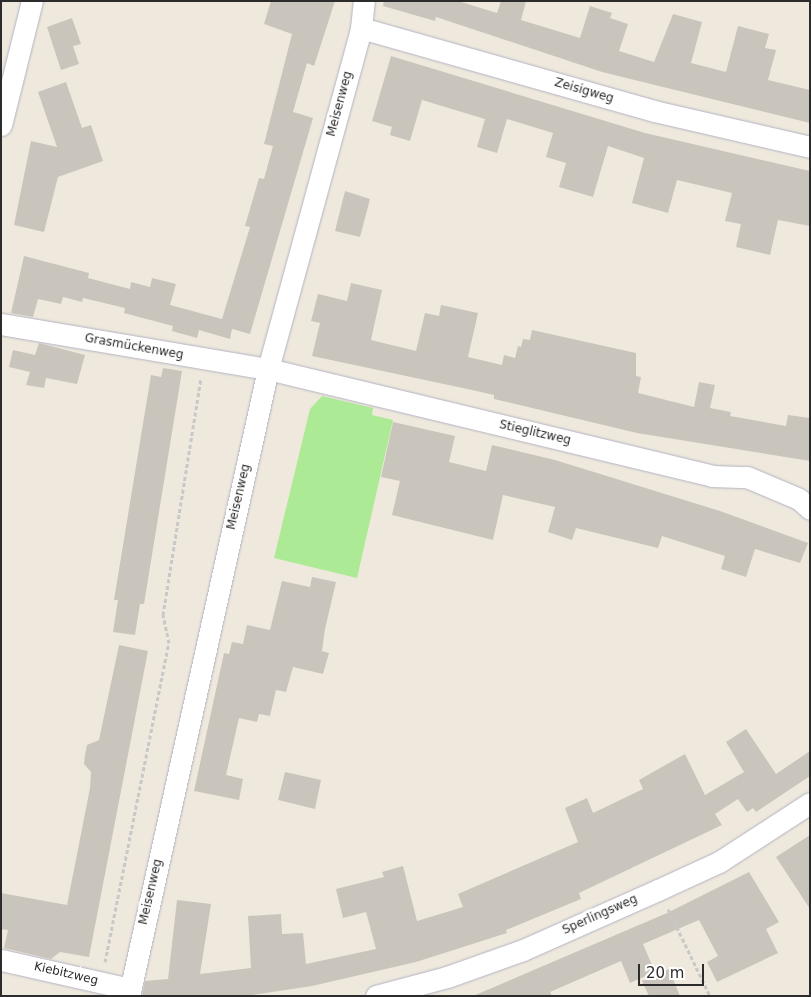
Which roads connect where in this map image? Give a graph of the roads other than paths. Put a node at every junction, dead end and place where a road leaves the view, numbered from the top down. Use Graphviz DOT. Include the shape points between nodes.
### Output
graph roads {
  1 [pos="32,1"];
  2 [pos="364,1"];
  3 [pos="361,28"];
  4 [pos="1,125"];
  5 [pos="810,147"];
  6 [pos="1,324"];
  7 [pos="268,369"];
  8 [pos="806,502"];
  9 [pos="810,803"];
  10 [pos="1,960"];
  11 [pos="130,992"];
  12 [pos="376,996"];
  1 -- 4 [label="street"];
  2 -- 3 [label="street, Meisenweg"];
  3 -- 5 [label="street, Zeisigweg" via="654,110"];
  3 -- 7 [label="street, Meisenweg"];
  6 -- 7 [label="street, Grasmückenweg"];
  7 -- 8 [label="street, Stieglitzweg" via="712,476 747,477"];
  7 -- 11 [label="street, Meisenweg"];
  9 -- 12 [label="street, Sperlingsweg" via="719,862 658,890 522,950 447,977"];
  10 -- 11 [label="street, Kiebitzweg" via="101,982"];
}
